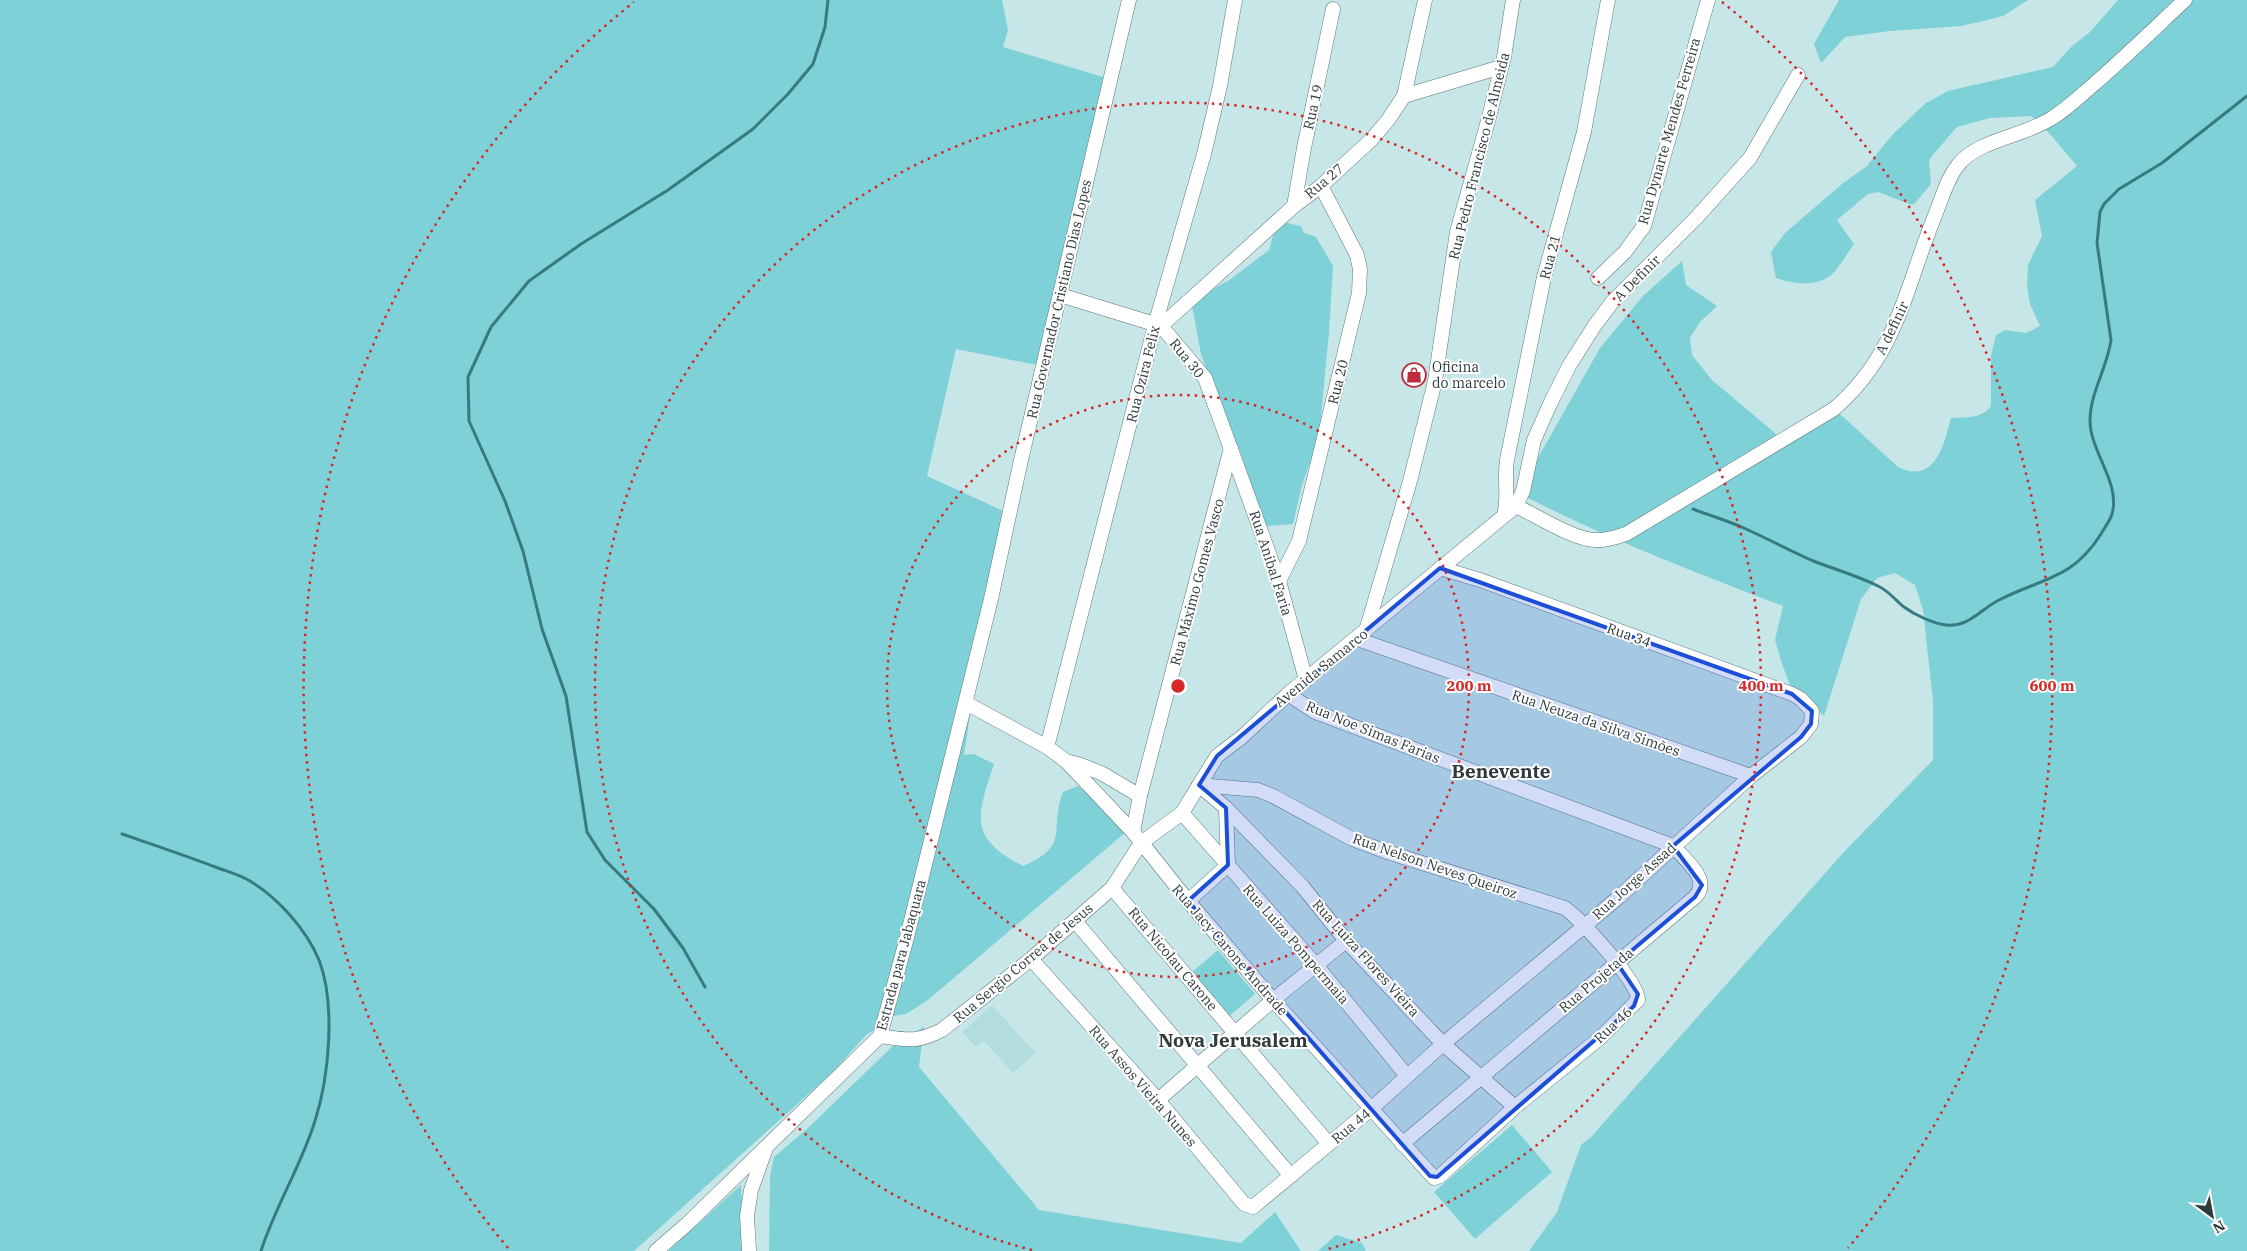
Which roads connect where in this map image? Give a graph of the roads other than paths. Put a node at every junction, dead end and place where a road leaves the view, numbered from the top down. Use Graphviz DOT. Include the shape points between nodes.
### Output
graph roads {
  1 [pos="1129,0"];
  2 [pos="1235,0"];
  3 [pos="1425,0"];
  4 [pos="1513,0"];
  5 [pos="1608,0"];
  6 [pos="1708,0"];
  7 [pos="2185,0"];
  8 [pos="1333,9"];
  9 [pos="1502,67"];
  10 [pos="1798,75"];
  11 [pos="1404,96"];
  12 [pos="1321,186"];
  13 [pos="1294,206"];
  14 [pos="1598,278"];
  15 [pos="1060,295"];
  16 [pos="1158,325"];
  17 [pos="1231,448"];
  18 [pos="1516,506"];
  19 [pos="1504,516"];
  20 [pos="1440,568"];
  21 [pos="1279,581"];
  22 [pos="992,598"];
  23 [pos="1361,635"];
  24 [pos="1306,680"];
  25 [pos="1288,694"];
  26 [pos="966,703"];
  27 [pos="1812,711"];
  28 [pos="1047,747"];
  29 [pos="1066,761"];
  30 [pos="1751,776"];
  31 [pos="1199,785"];
  32 [pos="1140,796"];
  33 [pos="1226,808"];
  34 [pos="1182,813"];
  35 [pos="1137,837"];
  36 [pos="1673,846"];
  37 [pos="1228,865"];
  38 [pos="1700,878"];
  39 [pos="1112,888"];
  40 [pos="1188,901"];
  41 [pos="1074,921"];
  42 [pos="1584,926"];
  43 [pos="1346,941"];
  44 [pos="1031,959"];
  45 [pos="1617,963"];
  46 [pos="1316,965"];
  47 [pos="1273,1000"];
  48 [pos="1236,1033"];
  49 [pos="880,1036"];
  50 [pos="1443,1044"];
  51 [pos="1197,1065"];
  52 [pos="1407,1076"];
  53 [pos="1481,1078"];
  54 [pos="1158,1100"];
  55 [pos="1515,1108"];
  56 [pos="1371,1109"];
  57 [pos="768,1143"];
  58 [pos="1330,1144"];
  59 [pos="1402,1144"];
  60 [pos="1291,1176"];
  61 [pos="1258,1205"];
  62 [pos="656,1251"];
  63 [pos="749,1251"];
  1 -- 15 [label="street, Rua Governador Cristiano Dias Lopes"];
  2 -- 16 [label="street, Rua Ozira Felix" via="1204,154"];
  3 -- 11 [label="street"];
  4 -- 9 [label="street, Rua Pedro Francisco de Almeida"];
  5 -- 19 [label="street, Rua 21" via="1584,132 1544,277 1507,460 1508,501"];
  6 -- 14 [label="street, Rua Dynarte Mendes Ferreira" via="1644,226 1625,252"];
  7 -- 18 [label="street, A definir" via="2113,68 2051,119 1978,150 1959,163 1952,172 1929,229 1900,316 1886,346 1867,375 1834,408 1626,534 1608,540 1580,537"];
  8 -- 13 [label="street, Rua 19"];
  9 -- 11 [label="street"];
  9 -- 23 [label="street, Rua Pedro Francisco de Almeida" via="1457,232 1435,381 1410,481"];
  10 -- 18 [label="street, A Definir" via="1750,158 1697,217 1613,301 1595,325 1569,366 1534,440 1523,491"];
  11 -- 12 [label="street, Rua 27" via="1372,139"];
  12 -- 13 [label="street, Rua 27"];
  12 -- 21 [label="street, Rua 20" via="1357,255 1359,293 1299,541"];
  13 -- 16 [label="street, Rua 27"];
  15 -- 16 [label="street"];
  15 -- 22 [label="street, Rua Governador Cristiano Dias Lopes"];
  16 -- 17 [label="street, Rua 30" via="1205,378"];
  16 -- 28 [label="street, Rua Ozira Felix"];
  17 -- 21 [label="street, Rua Anibal Faria"];
  17 -- 32 [label="street, Rua Máximo Gomes Vasco"];
  18 -- 19 [label="street, Avenida Samarco"];
  19 -- 20 [label="street, Avenida Samarco"];
  20 -- 23 [label="street, Avenida Samarco"];
  20 -- 27 [label="street, Rua 34" via="1792,694"];
  21 -- 24 [label="street, Rua Anibal Faria"];
  22 -- 26 [label="street, Estrada para Jabaquara"];
  23 -- 24 [label="street, Avenida Samarco"];
  23 -- 30 [label="street, Rua Neuza da Silva Simões"];
  24 -- 25 [label="street, Avenida Samarco"];
  25 -- 31 [label="street, Avenida Samarco" via="1218,756"];
  25 -- 36 [label="street, Rua Noe Simas Farias" via="1315,712"];
  26 -- 28 [label="street"];
  26 -- 49 [label="street, Estrada para Jabaquara"];
  27 -- 30 [label="street, Rua Jorge Assad" via="1813,718 1807,730"];
  28 -- 29 [label="street"];
  29 -- 32 [label="street" via="1103,774"];
  29 -- 35 [label="street"];
  30 -- 36 [label="street, Rua Jorge Assad"];
  31 -- 33 [label="street, Rua Luiza Flores Vieira"];
  31 -- 34 [label="street, Avenida Samarco"];
  31 -- 42 [label="street, Rua Nelson Neves Queiroz" via="1258,790 1352,839 1565,908"];
  32 -- 35 [label="street, Rua Máximo Gomes Vasco"];
  33 -- 37 [label="street"];
  33 -- 43 [label="street, Rua Luiza Flores Vieira" via="1303,887"];
  34 -- 35 [label="street, Avenida Samarco"];
  34 -- 37 [label="street, Rua Luiza Pompermaia"];
  35 -- 39 [label="street, Rua Sergio Correa de Jesus"];
  35 -- 40 [label="street, Rua Jacy Carone Andrade"];
  36 -- 38 [label="street, Rua Noe Simas Farias"];
  36 -- 42 [label="street, Rua Jorge Assad"];
  37 -- 40 [label="street"];
  37 -- 46 [label="street, Rua Luiza Pompermaia"];
  38 -- 45 [label="street, Rua Projetada" via="1700,892"];
  39 -- 41 [label="street, Rua Sergio Correa de Jesus"];
  39 -- 48 [label="street, Rua Nicolau Carone"];
  40 -- 47 [label="street, Rua Jacy Carone Andrade"];
  41 -- 44 [label="street, Rua Sergio Correa de Jesus"];
  41 -- 51 [label="street"];
  42 -- 45 [label="street, Rua 46"];
  42 -- 50 [label="street, Rua Jorge Assad"];
  43 -- 46 [label="street"];
  43 -- 50 [label="street, Rua Luiza Flores Vieira"];
  44 -- 49 [label="street, Rua Sergio Correa de Jesus" via="942,1030 927,1038 912,1041"];
  44 -- 54 [label="street, Rua Assos Vieira Nunes"];
  45 -- 53 [label="street, Rua Projetada"];
  45 -- 55 [label="street, Rua 46" via="1635,987 1638,1000 1568,1065"];
  46 -- 47 [label="street"];
  46 -- 52 [label="street, Rua Luiza Pompermaia"];
  47 -- 48 [label="street"];
  47 -- 56 [label="street, Rua Jacy Carone Andrade"];
  48 -- 51 [label="street"];
  48 -- 58 [label="street, Rua Nicolau Carone"];
  49 -- 57 [label="street, Estrada para Jabaquara"];
  50 -- 52 [label="street, Rua 44"];
  50 -- 53 [label="street, Rua Luiza Flores Vieira"];
  51 -- 54 [label="street"];
  51 -- 60 [label="street"];
  52 -- 56 [label="street, Rua 44"];
  53 -- 55 [label="street, Rua Luiza Flores Vieira"];
  53 -- 59 [label="street, Rua Projetada"];
  54 -- 61 [label="street, Rua Assos Vieira Nunes" via="1244,1204 1249,1207"];
  55 -- 59 [label="street, Rua Jacy Carone Andrade" via="1437,1178 1430,1176"];
  56 -- 58 [label="street, Rua 44"];
  56 -- 59 [label="street, Rua Jacy Carone Andrade"];
  57 -- 62 [label="street"];
  57 -- 63 [label="street, Estrada para Jabaquara" via="751,1190 747,1216"];
  58 -- 60 [label="street, Rua 44"];
  60 -- 61 [label="street, Rua 44"];
}
